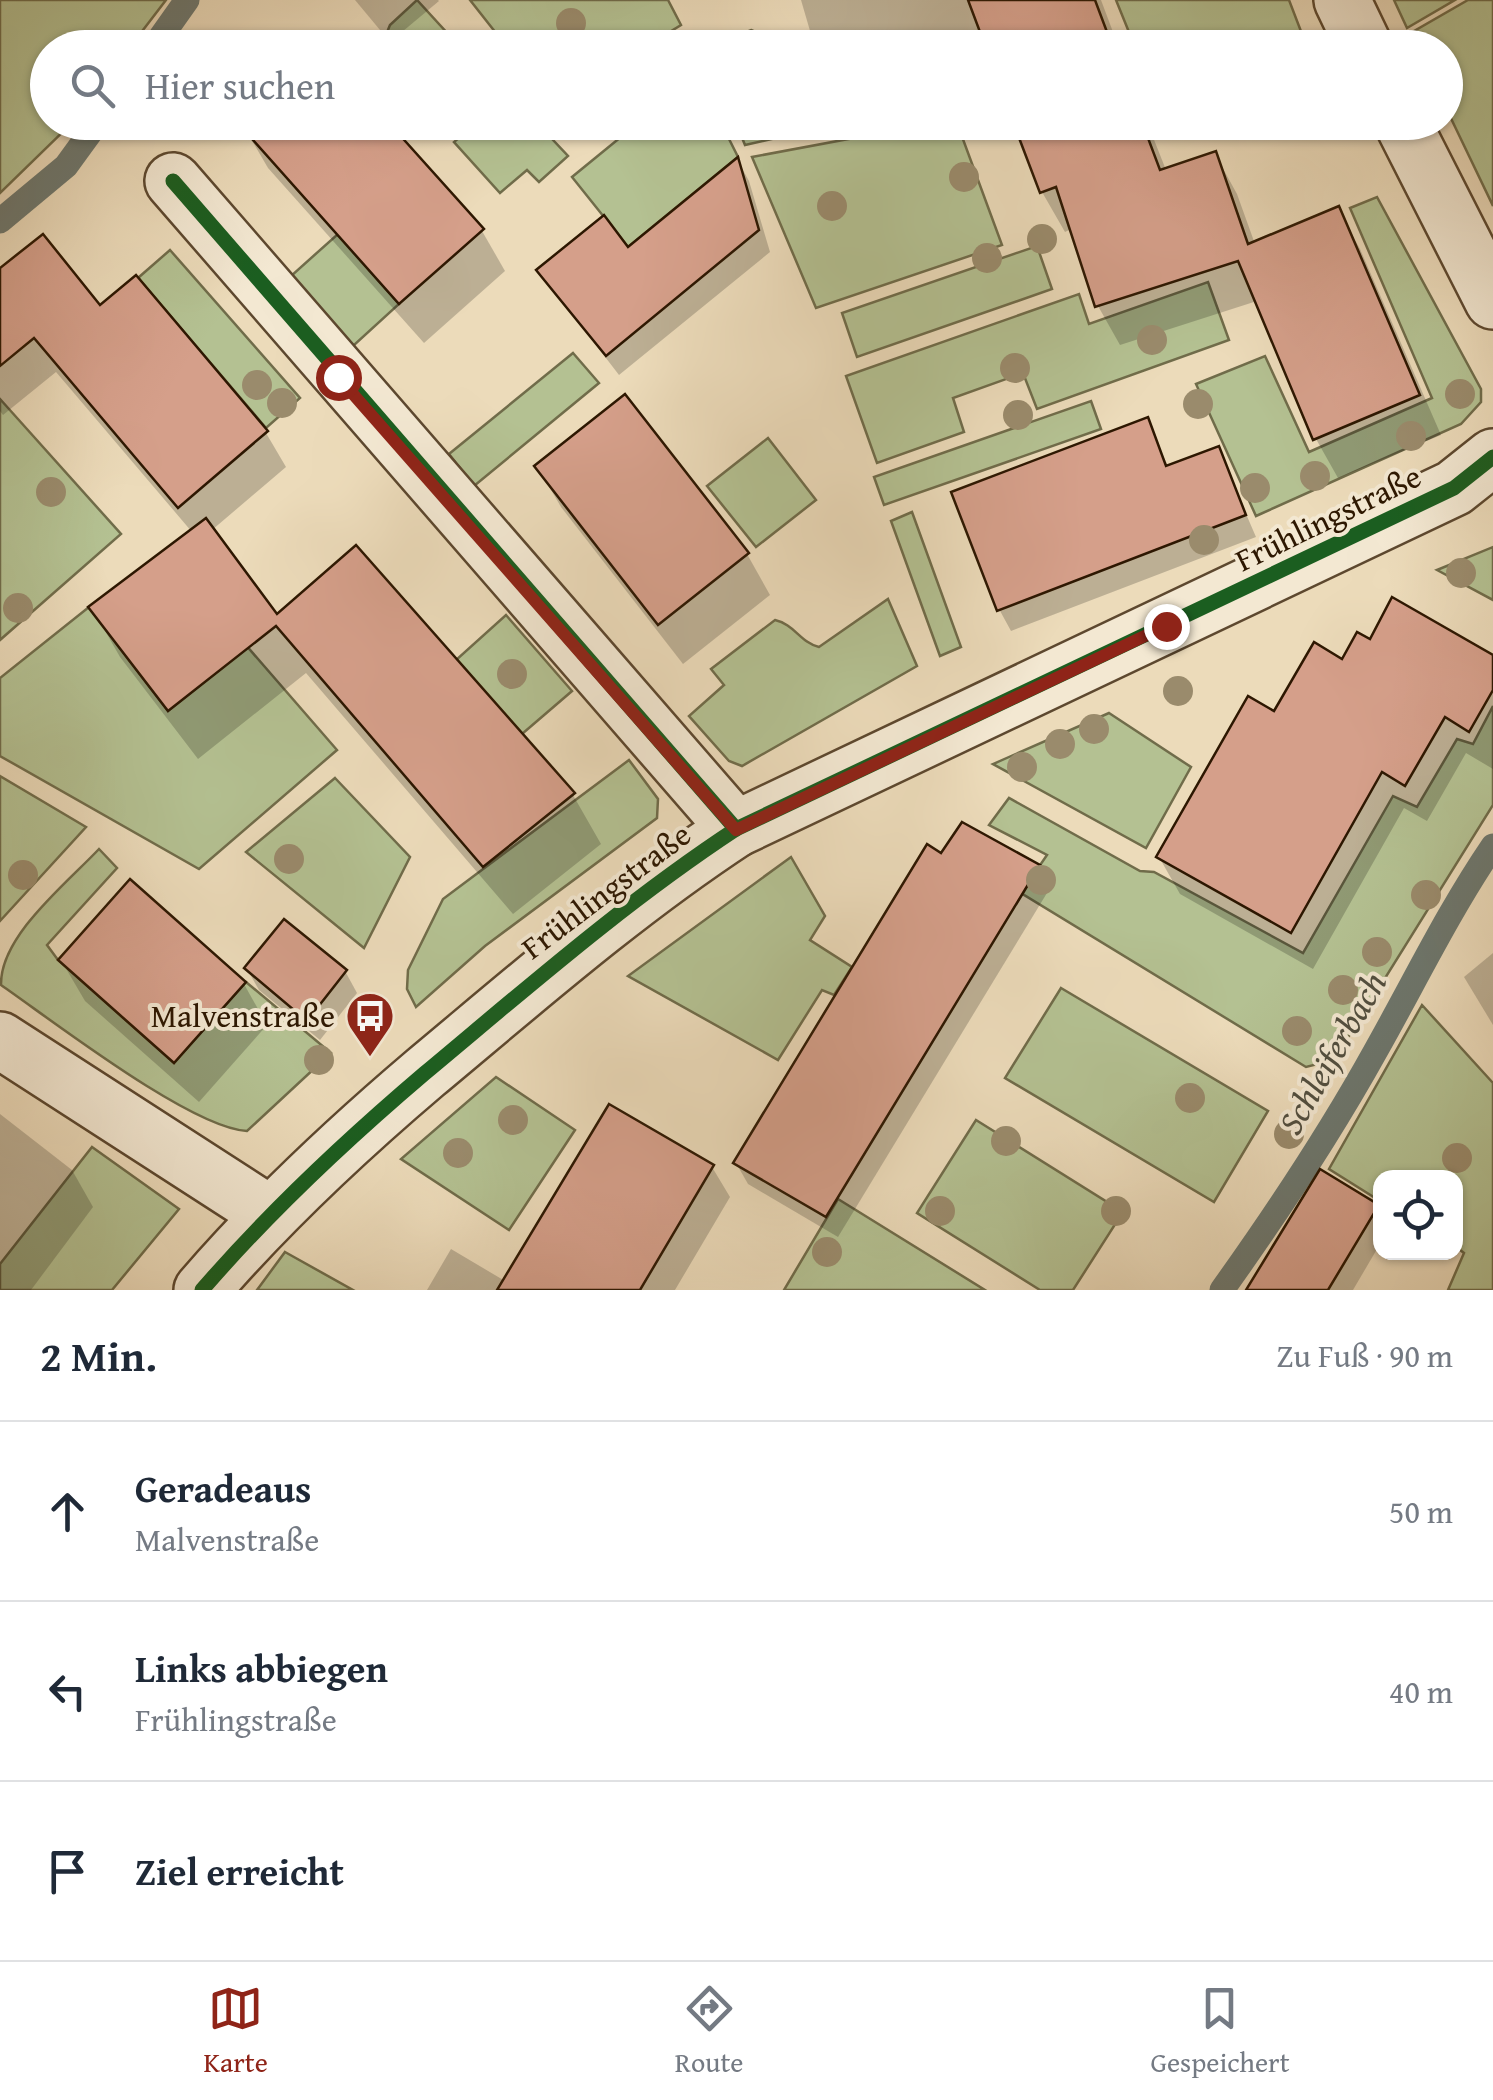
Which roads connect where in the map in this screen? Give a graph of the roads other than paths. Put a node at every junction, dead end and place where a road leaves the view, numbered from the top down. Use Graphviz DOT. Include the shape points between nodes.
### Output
graph roads {
  1 [pos="1342,0"];
  2 [pos="1356,30"];
  3 [pos="1411,140"];
  4 [pos="172,181"];
  5 [pos="1493,301"];
  6 [pos="1493,457"];
  7 [pos="736,830"];
  8 [pos="0,1040"];
  9 [pos="268,1213"];
  10 [pos="202,1290"];
  1 -- 2 [label="street"];
  3 -- 5 [label="street"];
  4 -- 7 [label="street"];
  6 -- 7 [label="street, Frühlingstraße" via="1454,488"];
  7 -- 9 [label="street, Frühlingstraße" via="650,886 505,1003"];
  8 -- 9 [label="street"];
  9 -- 10 [label="street, Frühlingstraße"];
}
